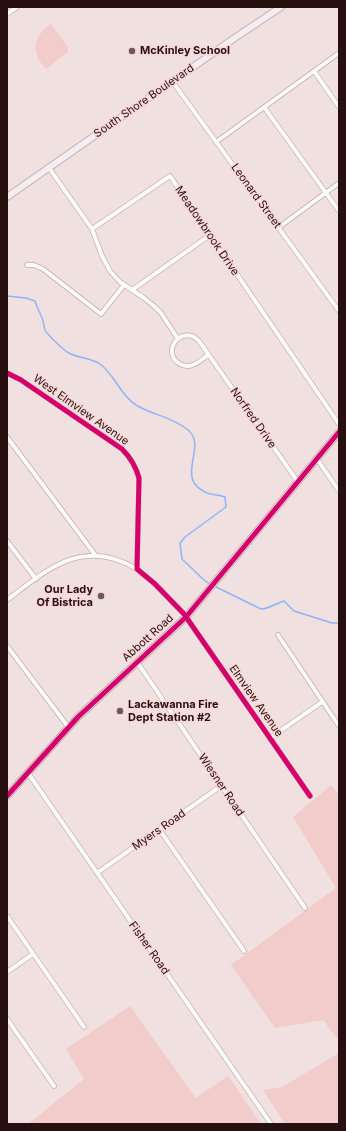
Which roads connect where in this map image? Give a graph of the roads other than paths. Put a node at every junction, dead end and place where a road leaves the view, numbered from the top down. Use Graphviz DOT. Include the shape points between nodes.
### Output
graph roads {
  1 [pos="17,7"];
  2 [pos="281,7"];
  3 [pos="7,14"];
  4 [pos="339,53"];
  5 [pos="314,71"];
  6 [pos="172,82"];
  7 [pos="264,107"];
  8 [pos="339,107"];
  9 [pos="216,142"];
  10 [pos="49,168"];
  11 [pos="339,183"];
  12 [pos="326,193"];
  13 [pos="7,197"];
  14 [pos="339,211"];
  15 [pos="278,228"];
  16 [pos="92,229"];
  17 [pos="210,235"];
  18 [pos="27,265"];
  19 [pos="124,285"];
  20 [pos="132,290"];
  21 [pos="339,311"];
  22 [pos="178,338"];
  23 [pos="208,355"];
  24 [pos="7,373"];
  25 [pos="339,424"];
  26 [pos="339,432"];
  27 [pos="7,436"];
  28 [pos="317,459"];
  29 [pos="298,482"];
  30 [pos="339,491"];
  31 [pos="7,541"];
  32 [pos="96,556"];
  33 [pos="137,569"];
  34 [pos="36,579"];
  35 [pos="7,600"];
  36 [pos="186,617"];
  37 [pos="278,635"];
  38 [pos="7,646"];
  39 [pos="137,662"];
  40 [pos="322,702"];
  41 [pos="339,726"];
  42 [pos="69,728"];
  43 [pos="270,738"];
  44 [pos="28,773"];
  45 [pos="221,786"];
  46 [pos="7,796"];
  47 [pos="310,796"];
  48 [pos="160,829"];
  49 [pos="97,873"];
  50 [pos="305,908"];
  51 [pos="7,916"];
  52 [pos="244,951"];
  53 [pos="33,954"];
  54 [pos="7,972"];
  55 [pos="7,1019"];
  56 [pos="84,1027"];
  57 [pos="54,1086"];
  58 [pos="271,1124"];
  1 -- 3 [label="street"];
  2 -- 6 [label="street, South Shore Boulevard"];
  4 -- 5 [label="street"];
  5 -- 7 [label="street"];
  5 -- 8 [label="street"];
  6 -- 9 [label="street, Leonard Street"];
  6 -- 10 [label="street, South Shore Boulevard"];
  7 -- 9 [label="street"];
  7 -- 12 [label="street"];
  9 -- 15 [label="street, Leonard Street"];
  10 -- 13 [label="street, South Shore Boulevard"];
  10 -- 16 [label="street"];
  11 -- 12 [label="street"];
  12 -- 14 [label="street"];
  12 -- 15 [label="street"];
  15 -- 21 [label="street, Leonard Street"];
  16 -- 17 [label="street, Meadowbrook Drive" via="170,176"];
  16 -- 19 [label="street" via="106,264 114,277"];
  17 -- 20 [label="street"];
  17 -- 25 [label="street, Meadowbrook Drive"];
  18 -- 19 [label="street" via="43,268 101,314"];
  19 -- 20 [label="street"];
  20 -- 22 [label="street" via="161,313"];
  22 -- 23 [label="street, Norfred Drive" via="188,336 197,339"];
  22 -- 23 [label="street" via="172,348 173,357 178,364 192,366"];
  23 -- 29 [label="street, Norfred Drive"];
  24 -- 33 [label="street, West Elmview Avenue" via="122,449 135,466 139,478"];
  26 -- 28 [label="street, Abbott Road"];
  27 -- 32 [label="street"];
  28 -- 29 [label="street, Abbott Road"];
  28 -- 30 [label="street"];
  29 -- 36 [label="street, Abbott Road"];
  31 -- 34 [label="street"];
  32 -- 33 [label="street" via="116,559"];
  32 -- 34 [label="street" via="80,557 61,563"];
  33 -- 36 [label="street"];
  34 -- 35 [label="street"];
  36 -- 39 [label="street, Abbott Road"];
  36 -- 43 [label="street, Elmview Avenue"];
  37 -- 40 [label="street"];
  38 -- 42 [label="street"];
  39 -- 42 [label="street, Abbott Road"];
  39 -- 45 [label="street, Wiesner Road"];
  40 -- 41 [label="street"];
  40 -- 43 [label="street"];
  42 -- 44 [label="street, Abbott Road"];
  43 -- 47 [label="street, Elmview Avenue"];
  44 -- 46 [label="street, Abbott Road"];
  44 -- 49 [label="street, Fisher Road"];
  45 -- 48 [label="street, Myers Road"];
  45 -- 50 [label="street, Wiesner Road"];
  48 -- 49 [label="street, Myers Road"];
  48 -- 52 [label="street"];
  49 -- 58 [label="street, Fisher Road"];
  51 -- 53 [label="street"];
  53 -- 54 [label="street"];
  53 -- 56 [label="street"];
  55 -- 57 [label="street"];
}
